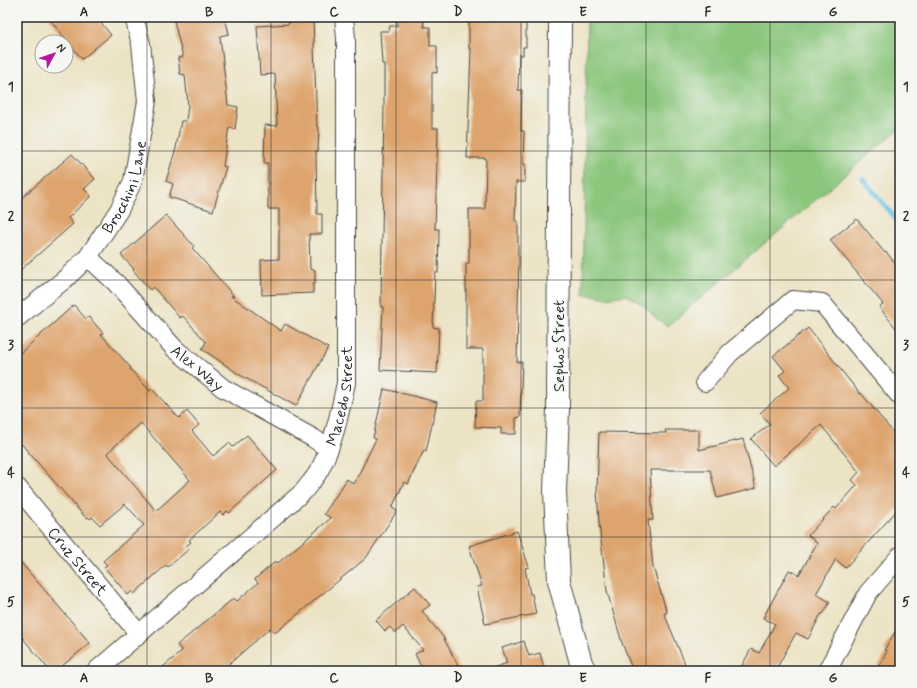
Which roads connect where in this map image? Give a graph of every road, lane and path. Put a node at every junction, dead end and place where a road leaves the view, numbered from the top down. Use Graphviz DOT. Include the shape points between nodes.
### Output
graph roads {
  1 [pos="134,17"];
  2 [pos="344,17"];
  3 [pos="560,17"];
  4 [pos="88,257"];
  5 [pos="17,318"];
  6 [pos="705,382"];
  7 [pos="900,396"];
  8 [pos="329,449"];
  9 [pos="17,487"];
  10 [pos="900,556"];
  11 [pos="139,634"];
  12 [pos="96,671"];
  13 [pos="585,671"];
  14 [pos="827,671"];
  1 -- 4 [label="street, Brocchini Lane" via="141,44 147,100 133,181 119,210"];
  2 -- 8 [label="street, Macedo Street" via="346,384"];
  3 -- 13 [label="street, Sephos Street" via="558,401 555,491 559,581"];
  4 -- 5 [label="street, Brocchini Lane"];
  4 -- 8 [label="street, Alex Way" via="116,283 175,349 223,388"];
  6 -- 7 [label="street" via="730,353 793,300 822,303"];
  8 -- 11 [label="street, Macedo Street" via="320,470 304,491"];
  9 -- 11 [label="street, Cruz Street"];
  10 -- 14 [label="street" via="868,593"];
  11 -- 12 [label="street, Macedo Street"];
}
